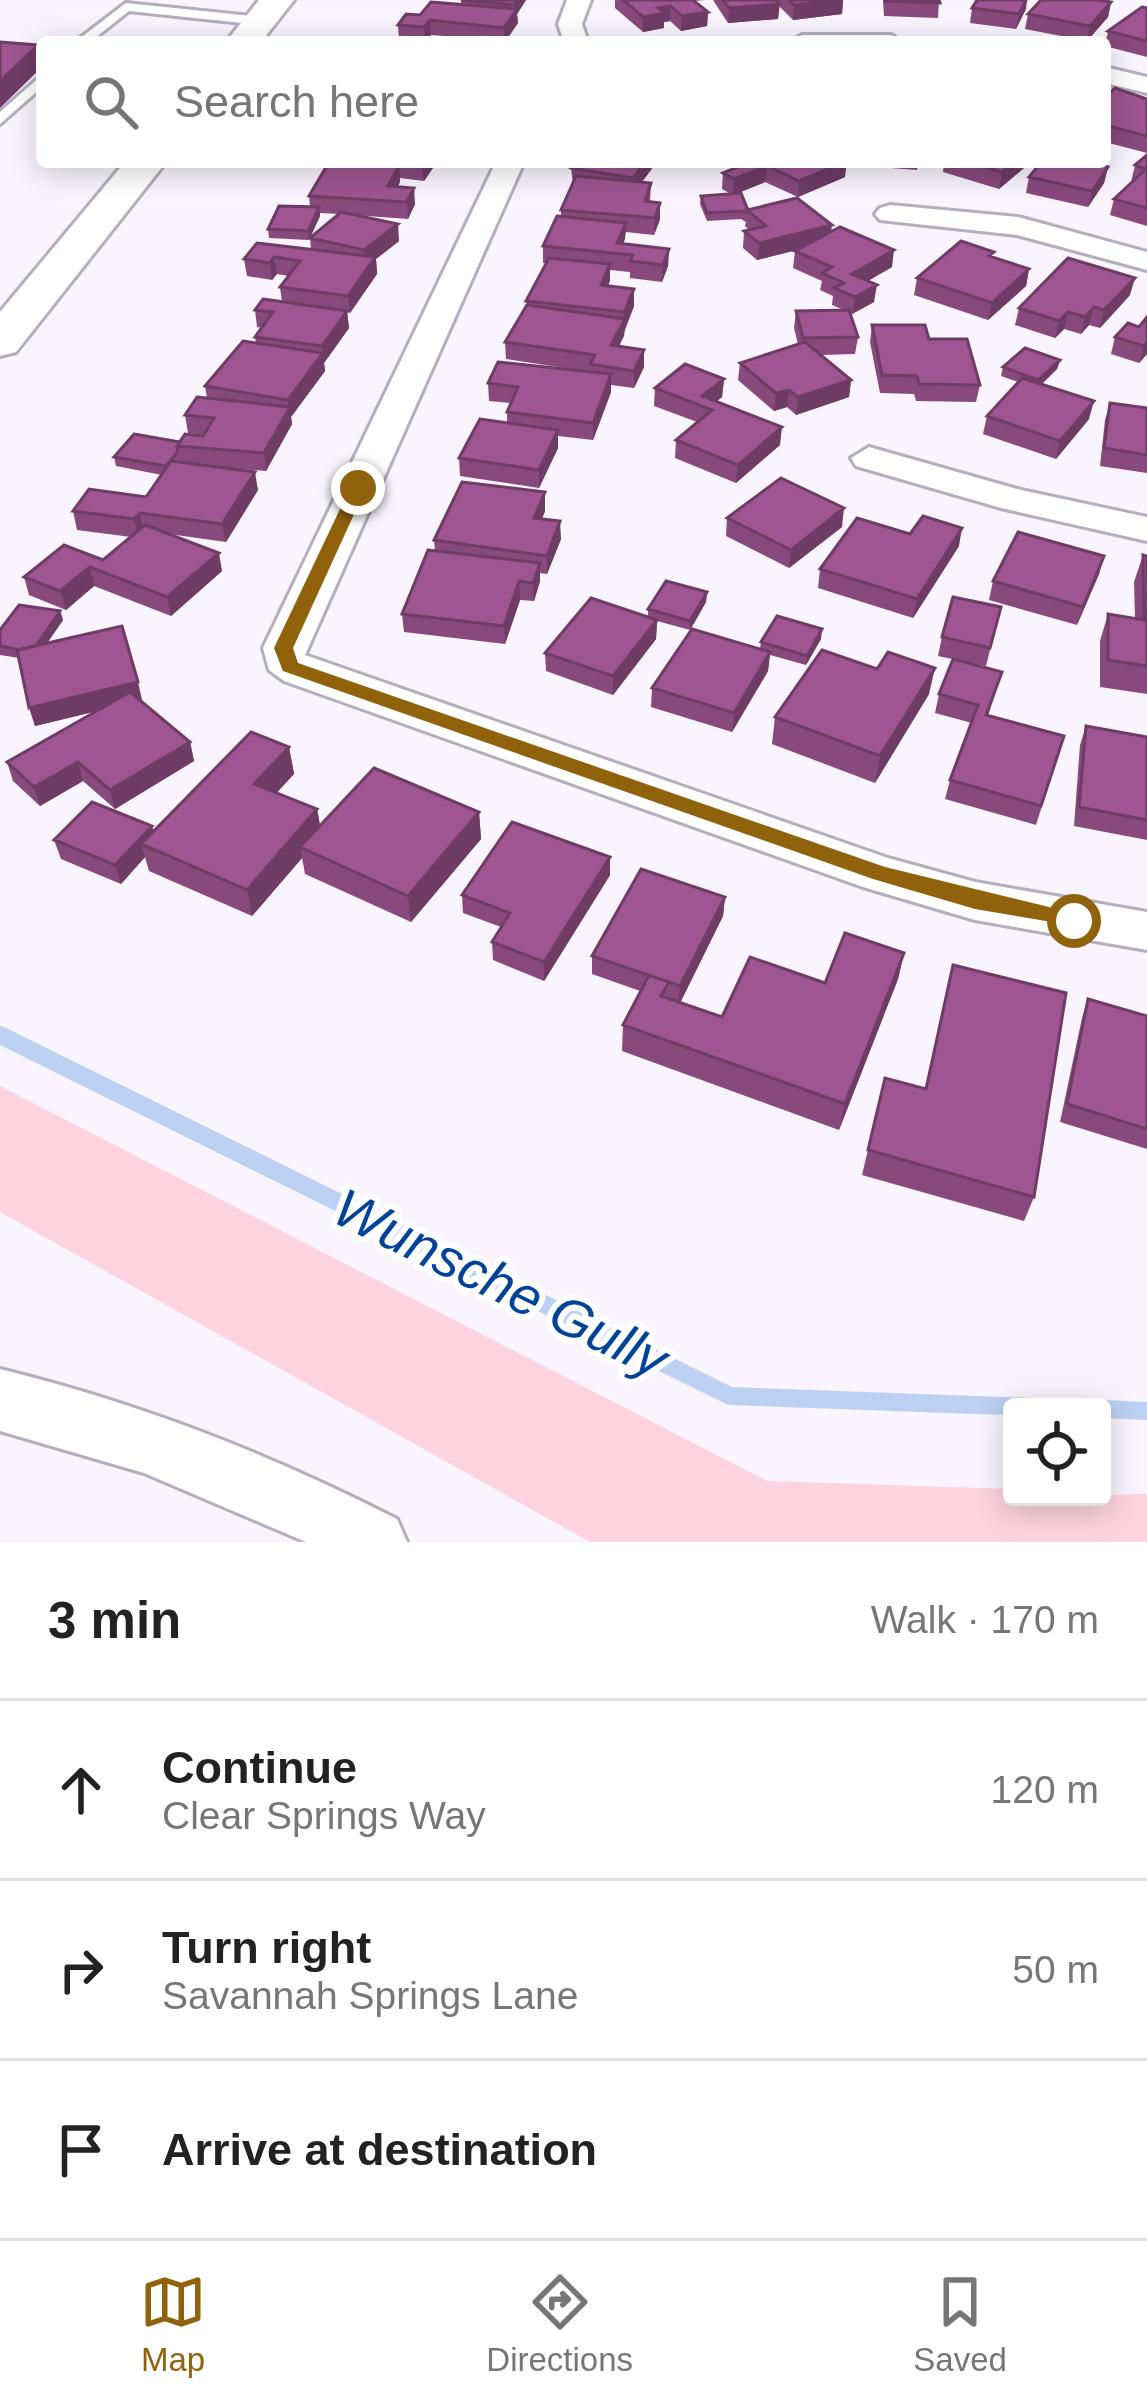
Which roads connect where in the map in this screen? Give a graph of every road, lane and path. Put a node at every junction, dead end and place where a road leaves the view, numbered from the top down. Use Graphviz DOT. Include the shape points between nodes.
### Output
graph roads {
  1 [pos="579,0"];
  2 [pos="260,21"];
  3 [pos="90,36"];
  4 [pos="574,36"];
  5 [pos="1111,76"];
  6 [pos="36,85"];
  7 [pos="1147,85"];
  8 [pos="19,101"];
  9 [pos="36,103"];
  10 [pos="0,120"];
  11 [pos="141,168"];
  12 [pos="508,168"];
  13 [pos="890,214"];
  14 [pos="1147,261"];
  15 [pos="0,342"];
  16 [pos="869,458"];
  17 [pos="1147,529"];
  18 [pos="1147,931"];
  19 [pos="0,1400"];
  20 [pos="374,1542"];
  1 -- 4 [label="street"];
  2 -- 3 [label="lane" via="126,7"];
  5 -- 7 [label="street"];
  6 -- 8 [label="lane"];
  8 -- 9 [label="lane"];
  8 -- 10 [label="lane"];
  11 -- 15 [label="main road"];
  12 -- 18 [label="street" via="284,660 918,886"];
  13 -- 14 [label="street" via="1018,226"];
  16 -- 17 [label="street"];
  19 -- 20 [label="street" via="79,1418"];
}
